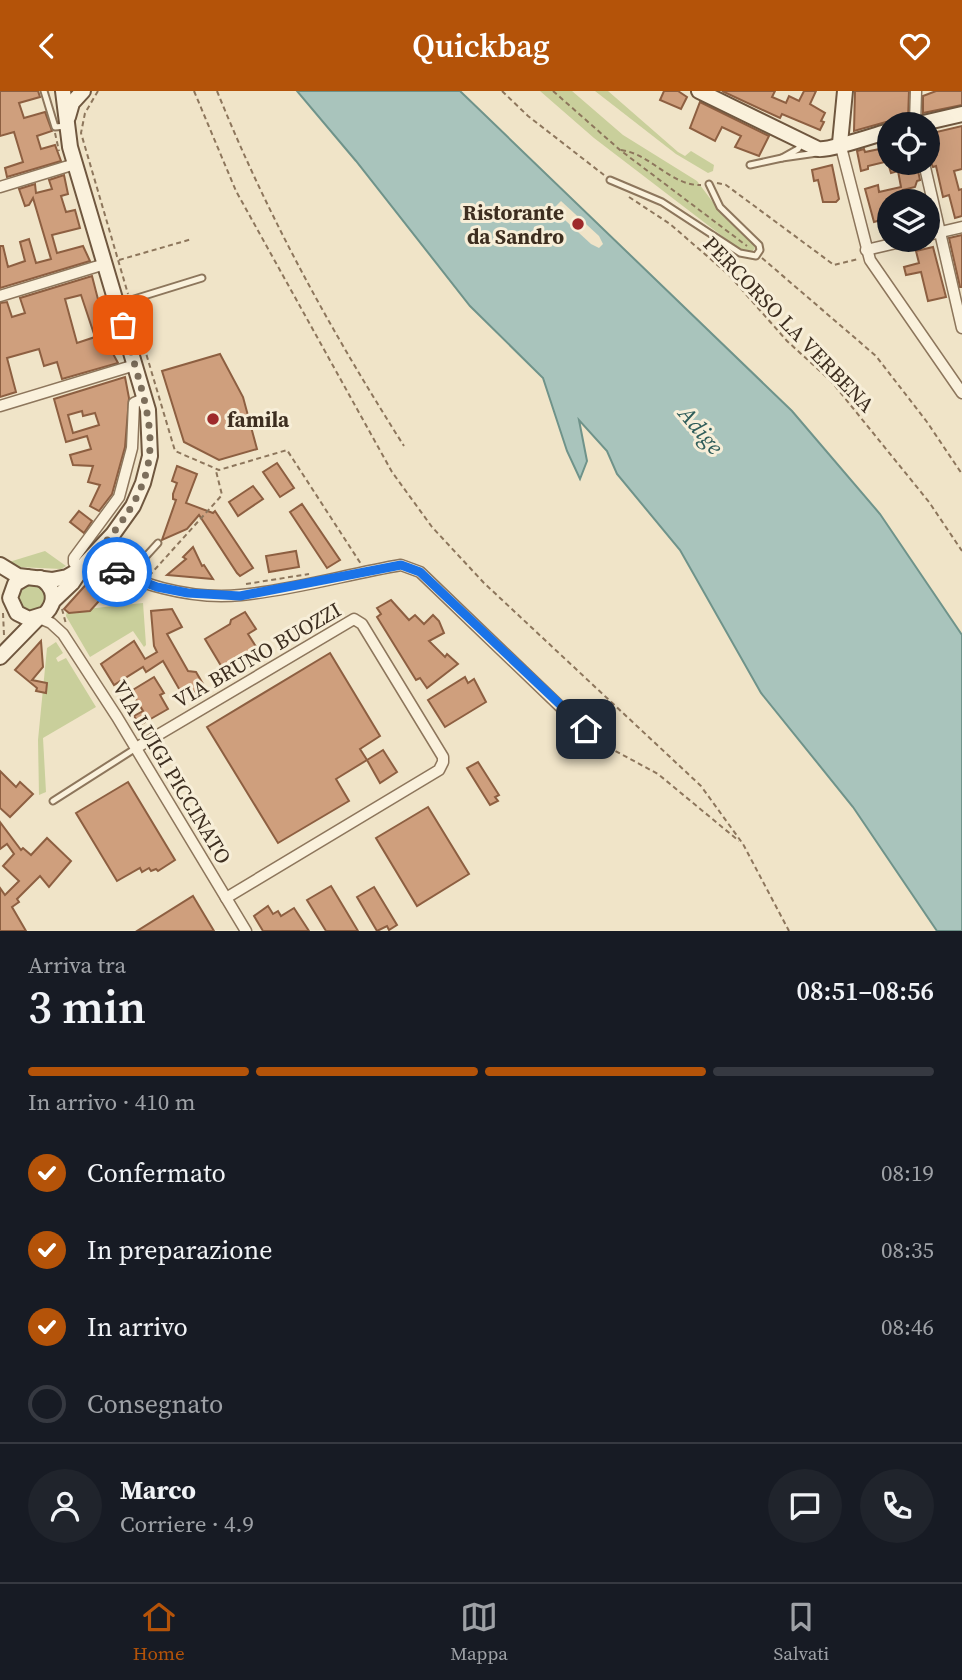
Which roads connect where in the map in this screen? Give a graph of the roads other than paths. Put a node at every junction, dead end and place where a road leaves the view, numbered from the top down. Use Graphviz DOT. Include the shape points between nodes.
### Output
graph roads {
  1 [pos="44,91"];
  2 [pos="62,91"];
  3 [pos="70,91"];
  4 [pos="83,91"];
  5 [pos="699,91"];
  6 [pos="845,91"];
  7 [pos="916,91"];
  8 [pos="917,112"];
  9 [pos="748,114"];
  10 [pos="962,114"];
  11 [pos="940,119"];
  12 [pos="61,126"];
  13 [pos="877,134"];
  14 [pos="802,142"];
  15 [pos="834,147"];
  16 [pos="782,158"];
  17 [pos="75,164"];
  18 [pos="750,165"];
  19 [pos="927,175"];
  20 [pos="610,180"];
  21 [pos="709,184"];
  22 [pos="0,187"];
  23 [pos="962,227"];
  24 [pos="941,232"];
  25 [pos="877,250"];
  26 [pos="864,254"];
  27 [pos="112,263"];
  28 [pos="202,278"];
  29 [pos="0,296"];
  30 [pos="126,302"];
  31 [pos="962,324"];
  32 [pos="135,365"];
  33 [pos="962,393"];
  34 [pos="145,398"];
  35 [pos="0,406"];
  36 [pos="134,430"];
  37 [pos="150,431"];
  38 [pos="158,543"];
  39 [pos="128,555"];
  40 [pos="93,556"];
  41 [pos="0,567"];
  42 [pos="81,568"];
  43 [pos="114,570"];
  44 [pos="131,573"];
  45 [pos="32,577"];
  46 [pos="53,601"];
  47 [pos="9,608"];
  48 [pos="38,618"];
  49 [pos="63,634"];
  50 [pos="3,648"];
  51 [pos="600,741"];
  52 [pos="136,748"];
  53 [pos="53,801"];
  54 [pos="226,898"];
  55 [pos="246,931"];
  1 -- 12 [label="lane"];
  2 -- 12 [label="street"];
  3 -- 4 [label="street"];
  4 -- 12 [label="street"];
  5 -- 9 [label="street"];
  6 -- 15 [label="street"];
  7 -- 8 [label="street"];
  9 -- 14 [label="street"];
  9 -- 15 [label="street"];
  10 -- 11 [label="street"];
  12 -- 17 [label="street"];
  13 -- 15 [label="street"];
  14 -- 15 [label="street"];
  14 -- 16 [label="lane"];
  15 -- 16 [label="lane"];
  15 -- 26 [label="street"];
  16 -- 18 [label="lane"];
  17 -- 22 [label="street"];
  17 -- 27 [label="street"];
  19 -- 24 [label="street"];
  20 -- 21 [label="lane" via="662,202 740,253 756,256 759,245 720,207"];
  23 -- 24 [label="street"];
  24 -- 31 [label="street"];
  25 -- 26 [label="street"];
  26 -- 33 [label="street"];
  27 -- 29 [label="street"];
  27 -- 30 [label="street"];
  28 -- 30 [label="lane"];
  30 -- 32 [label="street"];
  32 -- 34 [label="street"];
  32 -- 35 [label="street"];
  34 -- 36 [label="street" via="134,403"];
  34 -- 37 [label="street"];
  36 -- 37 [label="street"];
  36 -- 42 [label="street" via="119,497 74,559"];
  37 -- 40 [label="street" via="148,465 137,499"];
  38 -- 44 [label="lane"];
  39 -- 43 [label="lane"];
  40 -- 42 [label="street"];
  40 -- 43 [label="street"];
  41 -- 45 [label="street"];
  41 -- 47 [label="street"];
  42 -- 45 [label="street" via="62,578"];
  42 -- 46 [label="street"];
  43 -- 44 [label="street"];
  44 -- 51 [label="street" via="157,587 240,596 401,565 420,572"];
  45 -- 46 [label="street" via="51,588"];
  45 -- 47 [label="street" via="15,584"];
  46 -- 48 [label="street" via="48,612"];
  46 -- 49 [label="street, VIA LUIGI PICCINATO"];
  47 -- 48 [label="street" via="24,618"];
  47 -- 50 [label="street" via="15,631"];
  48 -- 49 [label="street, VIA LUIGI PICCINATO" via="51,622"];
  48 -- 50 [label="street"];
  49 -- 52 [label="street, VIA LUIGI PICCINATO"];
  52 -- 53 [label="lane"];
  52 -- 54 [label="street, VIA LUIGI PICCINATO"];
  52 -- 54 [label="street, VIA BRUNO BUOZZI" via="354,619 362,624 443,757 439,770"];
  54 -- 55 [label="street, VIA LUIGI PICCINATO"];
}
